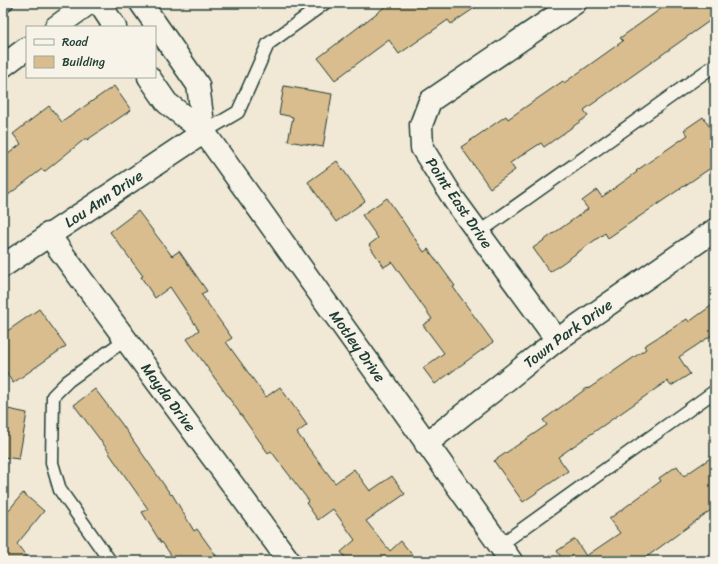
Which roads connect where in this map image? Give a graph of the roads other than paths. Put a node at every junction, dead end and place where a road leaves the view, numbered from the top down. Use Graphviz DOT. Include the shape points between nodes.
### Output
graph roads {
  1 [pos="7,3"];
  2 [pos="89,3"];
  3 [pos="99,3"];
  4 [pos="141,3"];
  5 [pos="325,3"];
  6 [pos="575,3"];
  7 [pos="3,7"];
  8 [pos="57,26"];
  9 [pos="114,26"];
  10 [pos="26,49"];
  11 [pos="715,65"];
  12 [pos="3,66"];
  13 [pos="150,78"];
  14 [pos="204,132"];
  15 [pos="715,230"];
  16 [pos="478,233"];
  17 [pos="48,234"];
  18 [pos="3,266"];
  19 [pos="126,339"];
  20 [pos="557,340"];
  21 [pos="715,391"];
  22 [pos="426,444"];
  23 [pos="506,553"];
  24 [pos="110,561"];
  25 [pos="289,561"];
  1 -- 7 [label="lane"];
  2 -- 8 [label="street"];
  3 -- 9 [label="street"];
  4 -- 14 [label="street, Motley Drive" via="198,85"];
  5 -- 14 [label="lane" via="268,44 238,112"];
  6 -- 16 [label="street, Point East Drive" via="430,101 421,125 422,148"];
  10 -- 12 [label="street"];
  11 -- 16 [label="lane"];
  13 -- 14 [label="street, Motley Drive" via="167,103"];
  14 -- 17 [label="street, Lou Ann Drive"];
  14 -- 22 [label="street, Motley Drive"];
  15 -- 20 [label="street, Town Park Drive"];
  16 -- 20 [label="street, Point East Drive"];
  17 -- 18 [label="street, Lou Ann Drive"];
  17 -- 19 [label="street, Mayda Drive"];
  19 -- 24 [label="lane" via="68,380 53,396 52,463 60,490"];
  19 -- 25 [label="street, Mayda Drive"];
  20 -- 22 [label="street, Town Park Drive"];
  21 -- 23 [label="lane"];
  22 -- 23 [label="street, Motley Drive"];
}
